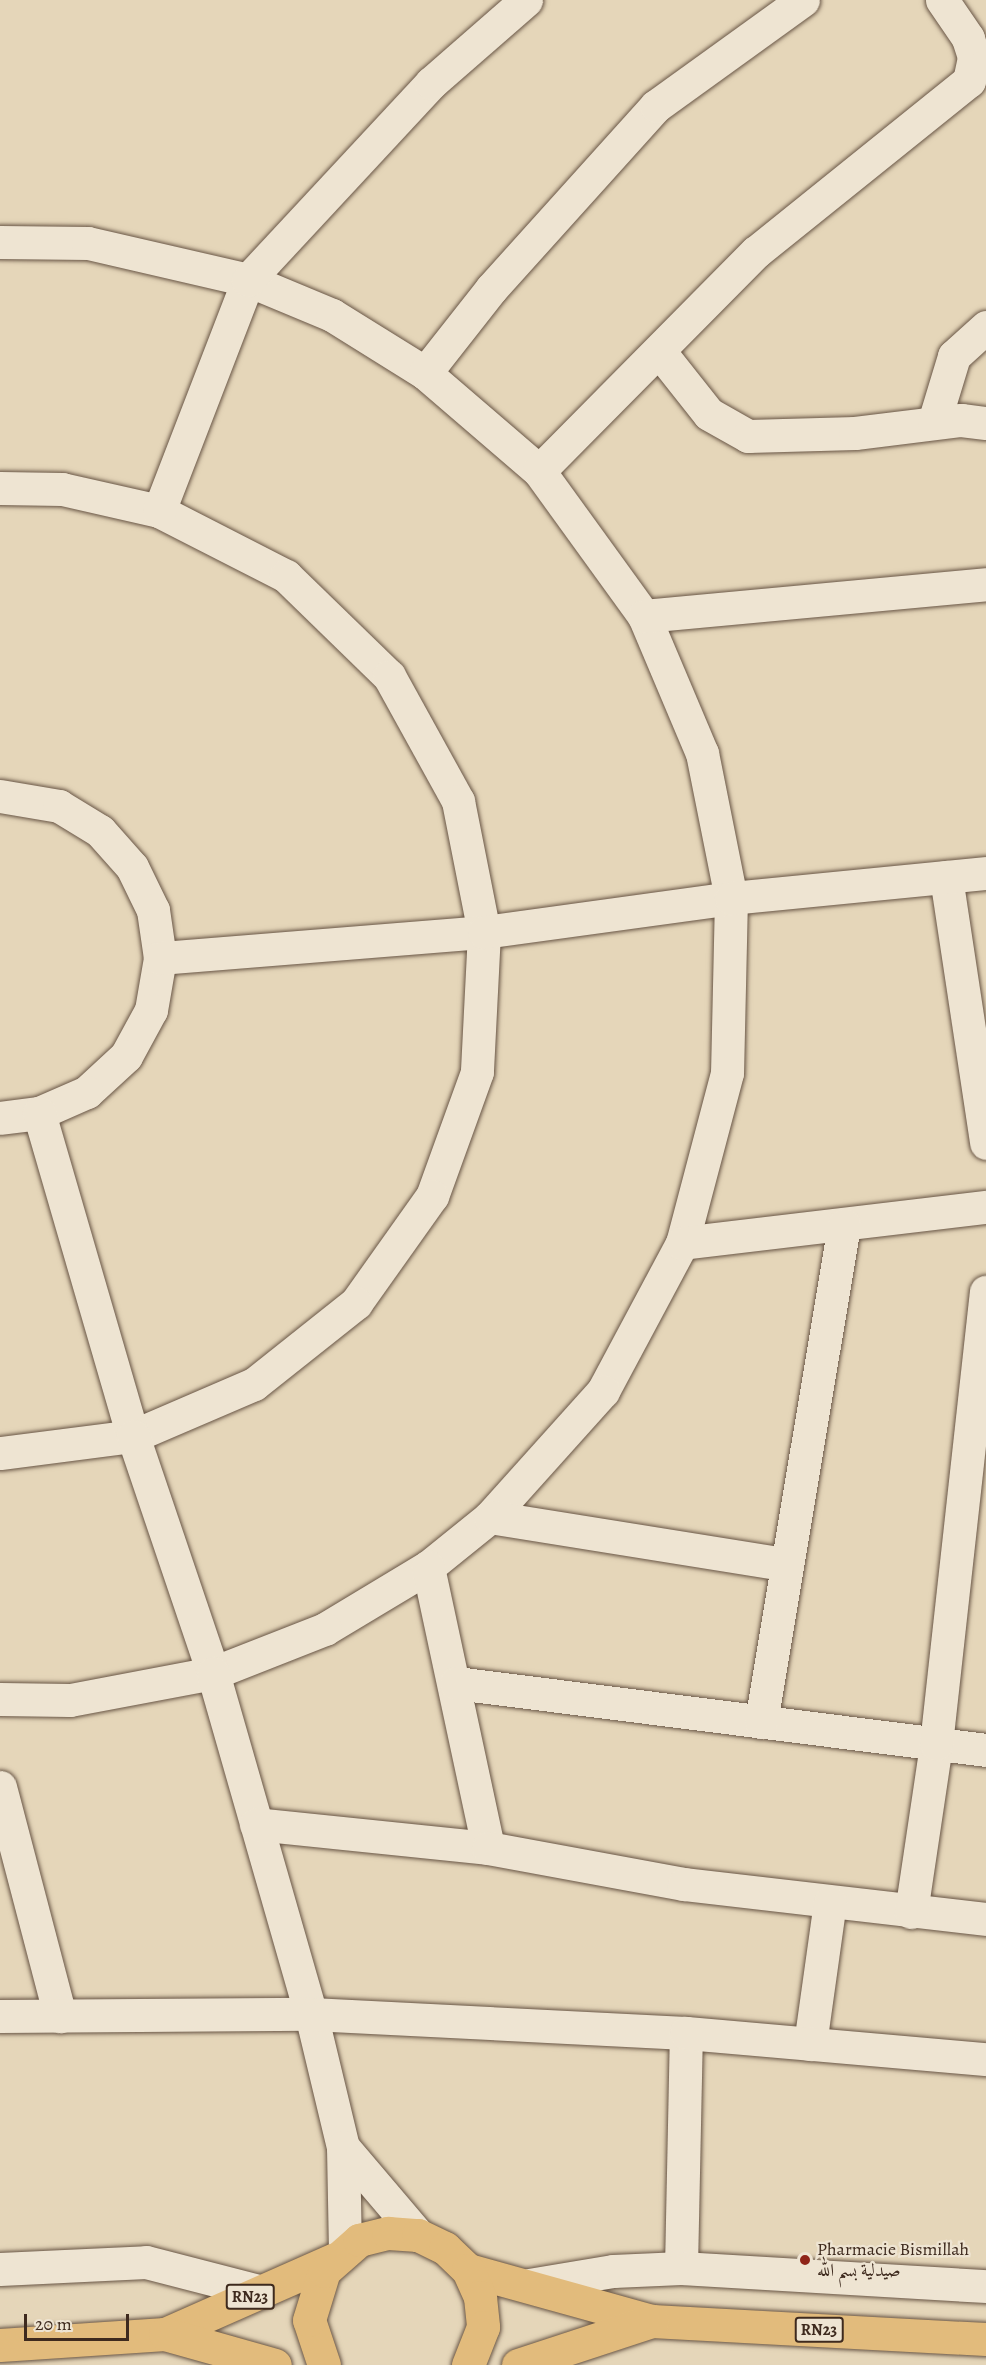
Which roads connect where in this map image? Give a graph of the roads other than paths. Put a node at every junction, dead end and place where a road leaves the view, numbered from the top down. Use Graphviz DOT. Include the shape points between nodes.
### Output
graph roads {
  1 [pos="526,0"];
  2 [pos="803,0"];
  3 [pos="942,0"];
  4 [pos="0,243"];
  5 [pos="248,280"];
  6 [pos="986,327"];
  7 [pos="659,351"];
  8 [pos="425,373"];
  9 [pos="934,423"];
  10 [pos="986,423"];
  11 [pos="539,471"];
  12 [pos="0,488"];
  13 [pos="159,511"];
  14 [pos="986,584"];
  15 [pos="644,616"];
  16 [pos="0,796"];
  17 [pos="986,873"];
  18 [pos="946,877"];
  19 [pos="731,898"];
  20 [pos="484,932"];
  21 [pos="160,958"];
  22 [pos="39,1113"];
  23 [pos="0,1118"];
  24 [pos="986,1143"];
  25 [pos="986,1207"];
  26 [pos="844,1225"];
  27 [pos="682,1243"];
  28 [pos="986,1292"];
  29 [pos="134,1436"];
  30 [pos="0,1453"];
  31 [pos="490,1517"];
  32 [pos="785,1564"];
  33 [pos="428,1567"];
  34 [pos="213,1673"];
  35 [pos="456,1683"];
  36 [pos="0,1700"];
  37 [pos="761,1722"];
  38 [pos="936,1744"];
  39 [pos="986,1750"];
  40 [pos="0,1787"];
  41 [pos="256,1824"];
  42 [pos="488,1848"];
  43 [pos="830,1902"];
  44 [pos="911,1912"];
  45 [pos="986,1919"];
  46 [pos="311,2014"];
  47 [pos="0,2016"];
  48 [pos="60,2016"];
  49 [pos="686,2033"];
  50 [pos="810,2044"];
  51 [pos="986,2059"];
  52 [pos="343,2147"];
  53 [pos="418,2235"];
  54 [pos="340,2254"];
  55 [pos="681,2268"];
  56 [pos="0,2269"];
  57 [pos="468,2270"];
  58 [pos="529,2285"];
  59 [pos="986,2286"];
  60 [pos="262,2292"];
  61 [pos="652,2321"];
  62 [pos="165,2334"];
  63 [pos="986,2339"];
  64 [pos="0,2345"];
  65 [pos="276,2365"];
  66 [pos="324,2365"];
  67 [pos="468,2365"];
  68 [pos="518,2365"];
  1 -- 5 [label="street" via="431,83"];
  2 -- 8 [label="street" via="656,106 490,289"];
  3 -- 7 [label="street" via="968,38 974,57 969,81 756,252"];
  4 -- 5 [label="street" via="88,243"];
  5 -- 8 [label="street" via="332,315"];
  5 -- 13 [label="street"];
  6 -- 9 [label="street" via="954,356"];
  7 -- 9 [label="street" via="709,414 748,436 855,433"];
  7 -- 11 [label="street"];
  8 -- 11 [label="street"];
  9 -- 10 [label="street"];
  11 -- 15 [label="street"];
  12 -- 13 [label="street" via="62,489"];
  13 -- 20 [label="street" via="286,576 389,676 458,801"];
  14 -- 15 [label="street"];
  15 -- 19 [label="street" via="702,753"];
  16 -- 21 [label="street" via="59,806 100,831 132,867 153,910"];
  17 -- 18 [label="street"];
  18 -- 19 [label="street"];
  18 -- 24 [label="street"];
  19 -- 20 [label="street"];
  19 -- 27 [label="street" via="727,1073"];
  20 -- 21 [label="street"];
  20 -- 29 [label="street" via="477,1072 432,1196 356,1303 254,1384"];
  21 -- 22 [label="street" via="151,1010 126,1056 87,1092"];
  22 -- 23 [label="street"];
  22 -- 29 [label="street"];
  25 -- 26 [label="street"];
  26 -- 27 [label="street"];
  26 -- 32 [label="street"];
  27 -- 31 [label="street" via="603,1391"];
  28 -- 38 [label="street"];
  29 -- 30 [label="street"];
  29 -- 34 [label="street"];
  31 -- 32 [label="street"];
  31 -- 33 [label="street"];
  32 -- 37 [label="street"];
  33 -- 34 [label="street" via="325,1629"];
  33 -- 35 [label="street"];
  34 -- 36 [label="street" via="70,1700"];
  34 -- 41 [label="street"];
  35 -- 37 [label="street"];
  35 -- 42 [label="street"];
  37 -- 38 [label="street"];
  38 -- 39 [label="street"];
  38 -- 44 [label="street"];
  40 -- 48 [label="street"];
  41 -- 42 [label="street"];
  41 -- 46 [label="street"];
  42 -- 43 [label="street" via="684,1884"];
  43 -- 44 [label="street"];
  43 -- 50 [label="street"];
  44 -- 45 [label="street"];
  46 -- 48 [label="street"];
  46 -- 49 [label="street"];
  46 -- 52 [label="street"];
  47 -- 48 [label="street"];
  49 -- 50 [label="street"];
  49 -- 55 [label="street"];
  50 -- 51 [label="street"];
  52 -- 53 [label="street"];
  52 -- 54 [label="street"];
  53 -- 54 [label="main road, RN23" via="388,2233"];
  53 -- 57 [label="main road, RN23" via="445,2248"];
  54 -- 60 [label="main road, RN23"];
  54 -- 66 [label="main road" via="314,2291 309,2320"];
  55 -- 58 [label="street" via="613,2271"];
  55 -- 59 [label="street"];
  56 -- 60 [label="street" via="146,2262"];
  57 -- 58 [label="main road, RN23"];
  57 -- 67 [label="main road, RN23" via="480,2297 483,2327"];
  58 -- 61 [label="main road, RN23"];
  60 -- 62 [label="main road, RN23"];
  61 -- 63 [label="main road, RN23"];
  61 -- 68 [label="main road, RN23"];
  62 -- 64 [label="main road, RN23"];
  62 -- 65 [label="main road, RN23"];
}
